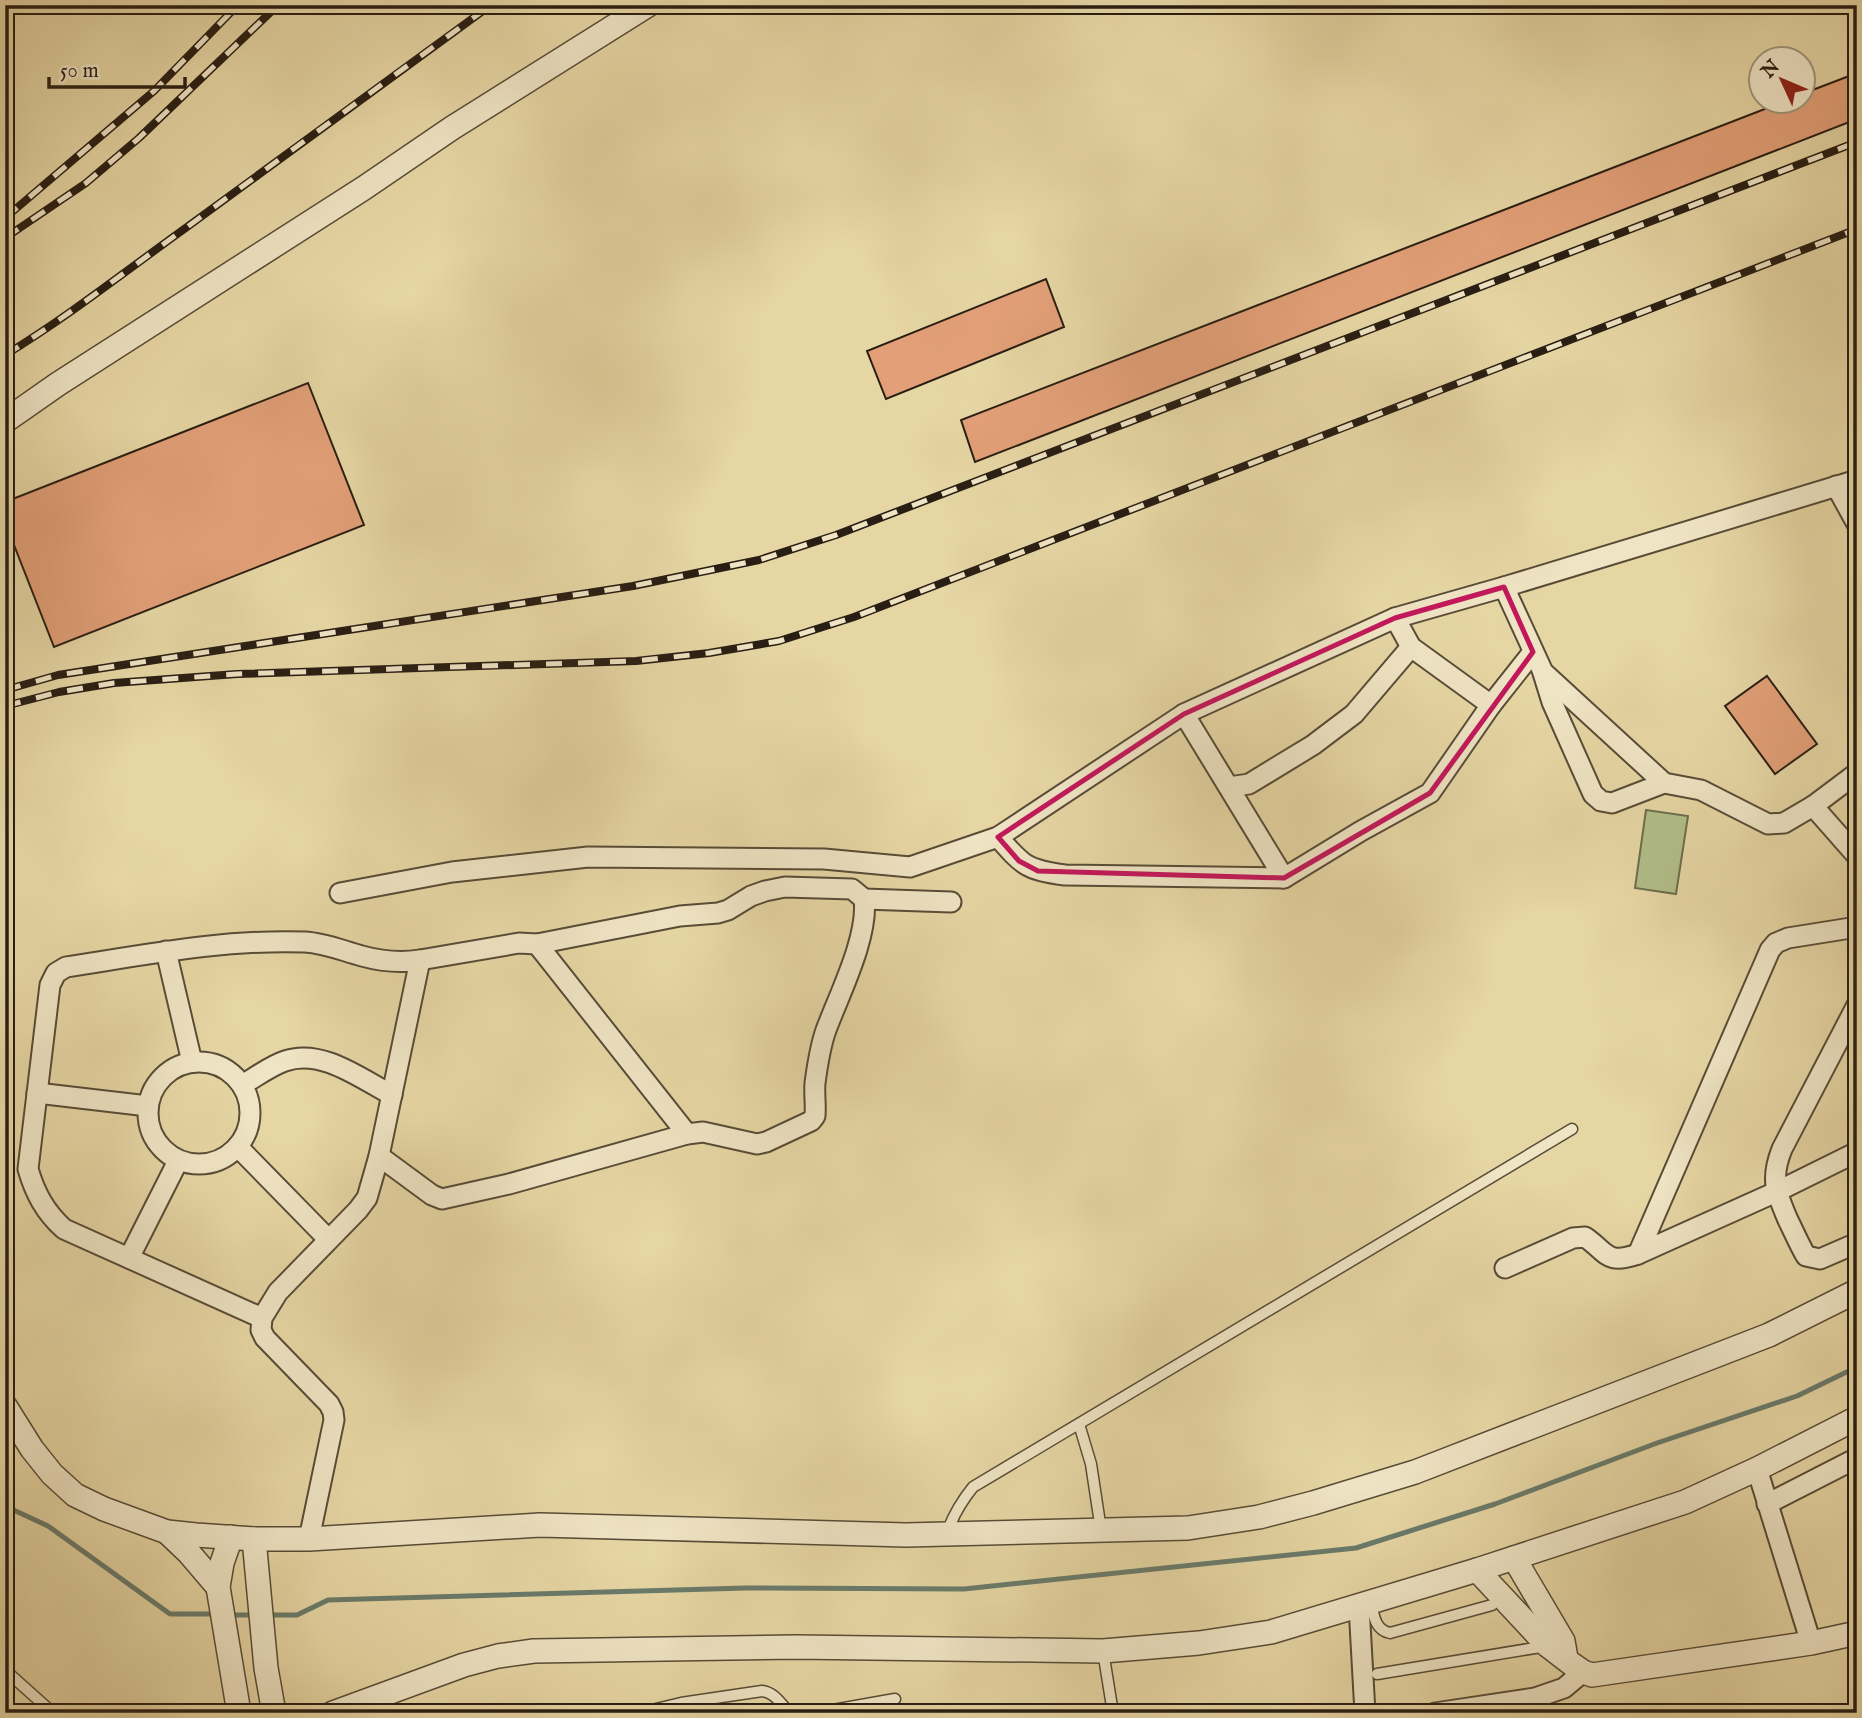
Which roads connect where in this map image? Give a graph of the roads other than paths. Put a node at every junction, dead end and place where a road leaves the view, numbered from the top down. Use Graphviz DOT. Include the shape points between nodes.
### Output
graph roads {
  1 [pos="648,5"];
  2 [pos="5,421"];
  3 [pos="1857,480"];
  4 [pos="1836,486"];
  5 [pos="1857,524"];
  6 [pos="1504,587"];
  7 [pos="1395,618"];
  8 [pos="1411,647"];
  9 [pos="1533,652"];
  10 [pos="1543,671"];
  11 [pos="1491,705"];
  12 [pos="1184,714"];
  13 [pos="1857,773"];
  14 [pos="1664,783"];
  15 [pos="1229,787"];
  16 [pos="1813,806"];
  17 [pos="999,837"];
  18 [pos="1857,856"];
  19 [pos="1284,878"];
  20 [pos="340,893"];
  21 [pos="864,900"];
  22 [pos="951,902"];
  23 [pos="1857,927"];
  24 [pos="537,944"];
  25 [pos="166,951"];
  26 [pos="420,960"];
  27 [pos="1857,1005"];
  28 [pos="192,1062"];
  29 [pos="242,1084"];
  30 [pos="37,1093"];
  31 [pos="392,1095"];
  32 [pos="148,1105"];
  33 [pos="1572,1129"];
  34 [pos="687,1134"];
  35 [pos="238,1147"];
  36 [pos="1857,1152"];
  37 [pos="379,1156"];
  38 [pos="178,1161"];
  39 [pos="1776,1192"];
  40 [pos="328,1239"];
  41 [pos="1857,1243"];
  42 [pos="1638,1254"];
  43 [pos="129,1258"];
  44 [pos="1505,1268"];
  45 [pos="1857,1291"];
  46 [pos="262,1318"];
  47 [pos="5,1406"];
  48 [pos="1857,1418"];
  49 [pos="1079,1424"];
  50 [pos="1857,1458"];
  51 [pos="1757,1469"];
  52 [pos="1768,1503"];
  53 [pos="1101,1530"];
  54 [pos="167,1532"];
  55 [pos="947,1534"];
  56 [pos="231,1536"];
  57 [pos="254,1539"];
  58 [pos="309,1539"];
  59 [pos="1514,1558"];
  60 [pos="1477,1570"];
  61 [pos="219,1593"];
  62 [pos="1365,1604"];
  63 [pos="1492,1605"];
  64 [pos="1857,1633"];
  65 [pos="1811,1643"];
  66 [pos="1103,1651"];
  67 [pos="1565,1659"];
  68 [pos="5,1670"];
  69 [pos="1377,1674"];
  70 [pos="895,1699"];
  71 [pos="273,1712"];
  72 [pos="53,1713"];
  73 [pos="239,1713"];
  74 [pos="333,1713"];
  75 [pos="639,1713"];
  76 [pos="790,1713"];
  77 [pos="816,1713"];
  78 [pos="1113,1713"];
  79 [pos="1365,1713"];
  80 [pos="1436,1713"];
  1 -- 2 [label="street"];
  3 -- 4 [label="street"];
  4 -- 5 [label="street"];
  4 -- 6 [label="street"];
  6 -- 7 [label="street"];
  6 -- 9 [label="street"];
  7 -- 8 [label="street"];
  7 -- 12 [label="street"];
  8 -- 11 [label="street"];
  8 -- 15 [label="street" via="1343,722 1248,784"];
  9 -- 10 [label="street"];
  9 -- 11 [label="street"];
  10 -- 14 [label="street"];
  10 -- 14 [label="street" via="1593,794 1612,803"];
  11 -- 19 [label="street" via="1430,793"];
  12 -- 15 [label="street"];
  12 -- 17 [label="street"];
  13 -- 16 [label="street"];
  14 -- 16 [label="street" via="1701,790 1768,824 1784,823"];
  15 -- 19 [label="street"];
  16 -- 18 [label="street"];
  17 -- 19 [label="street" via="1019,861 1038,871 1065,875"];
  17 -- 20 [label="street" via="910,867 824,859 588,857 452,872"];
  21 -- 22 [label="street"];
  21 -- 24 [label="street" via="852,889 785,887 751,896 718,913"];
  21 -- 34 [label="street" via="859,942 826,1031 815,1083 815,1116 757,1144 703,1132"];
  23 -- 42 [label="street" via="1788,938 1770,950"];
  24 -- 26 [label="street"];
  24 -- 34 [label="street"];
  25 -- 26 [label="street" via="228,943 306,942 369,958"];
  25 -- 28 [label="street"];
  25 -- 30 [label="street" via="66,967 56,973 50,985"];
  26 -- 31 [label="street"];
  27 -- 39 [label="street" via="1782,1149 1776,1163"];
  28 -- 29 [label="street" via="218,1065"];
  28 -- 32 [label="street" via="163,1076"];
  29 -- 31 [label="street" via="284,1061 315,1058"];
  29 -- 35 [label="street" via="251,1114"];
  30 -- 32 [label="street"];
  30 -- 43 [label="street" via="29,1169 40,1201 64,1229"];
  31 -- 37 [label="street"];
  32 -- 38 [label="street" via="154,1139"];
  33 -- 49 [label="lane"];
  34 -- 37 [label="street" via="442,1199"];
  35 -- 38 [label="street" via="217,1162"];
  35 -- 40 [label="street"];
  36 -- 39 [label="street"];
  37 -- 40 [label="street" via="367,1198"];
  38 -- 43 [label="street"];
  39 -- 41 [label="street" via="1806,1255 1820,1259"];
  39 -- 42 [label="street"];
  40 -- 46 [label="street" via="278,1292"];
  42 -- 44 [label="street" via="1614,1259 1585,1237 1573,1238"];
  43 -- 46 [label="street"];
  45 -- 53 [label="street" via="1769,1335 1415,1472 1259,1517 1188,1528"];
  46 -- 58 [label="street" via="265,1338 333,1412"];
  47 -- 54 [label="street" via="32,1449 75,1495"];
  48 -- 51 [label="street"];
  49 -- 53 [label="lane" via="1091,1464"];
  49 -- 55 [label="lane" via="973,1487"];
  50 -- 52 [label="street"];
  51 -- 52 [label="street"];
  51 -- 59 [label="street" via="1685,1502"];
  52 -- 65 [label="street"];
  53 -- 55 [label="street"];
  54 -- 56 [label="street"];
  54 -- 61 [label="street"];
  55 -- 58 [label="street" via="540,1525"];
  56 -- 57 [label="street"];
  56 -- 61 [label="street"];
  57 -- 58 [label="street"];
  57 -- 71 [label="street"];
  59 -- 60 [label="street"];
  59 -- 67 [label="street" via="1563,1641"];
  60 -- 62 [label="street"];
  60 -- 67 [label="street"];
  61 -- 73 [label="street"];
  62 -- 63 [label="lane" via="1382,1632 1390,1633"];
  62 -- 66 [label="street" via="1271,1632"];
  62 -- 79 [label="street"];
  64 -- 65 [label="street"];
  65 -- 67 [label="street" via="1592,1675"];
  66 -- 74 [label="street" via="797,1647 534,1651 464,1665"];
  66 -- 78 [label="lane"];
  67 -- 69 [label="lane"];
  67 -- 80 [label="street" via="1573,1682 1564,1688 1535,1698"];
  68 -- 72 [label="lane"];
  70 -- 77 [label="lane"];
  75 -- 76 [label="lane" via="762,1691 777,1697"];
}
